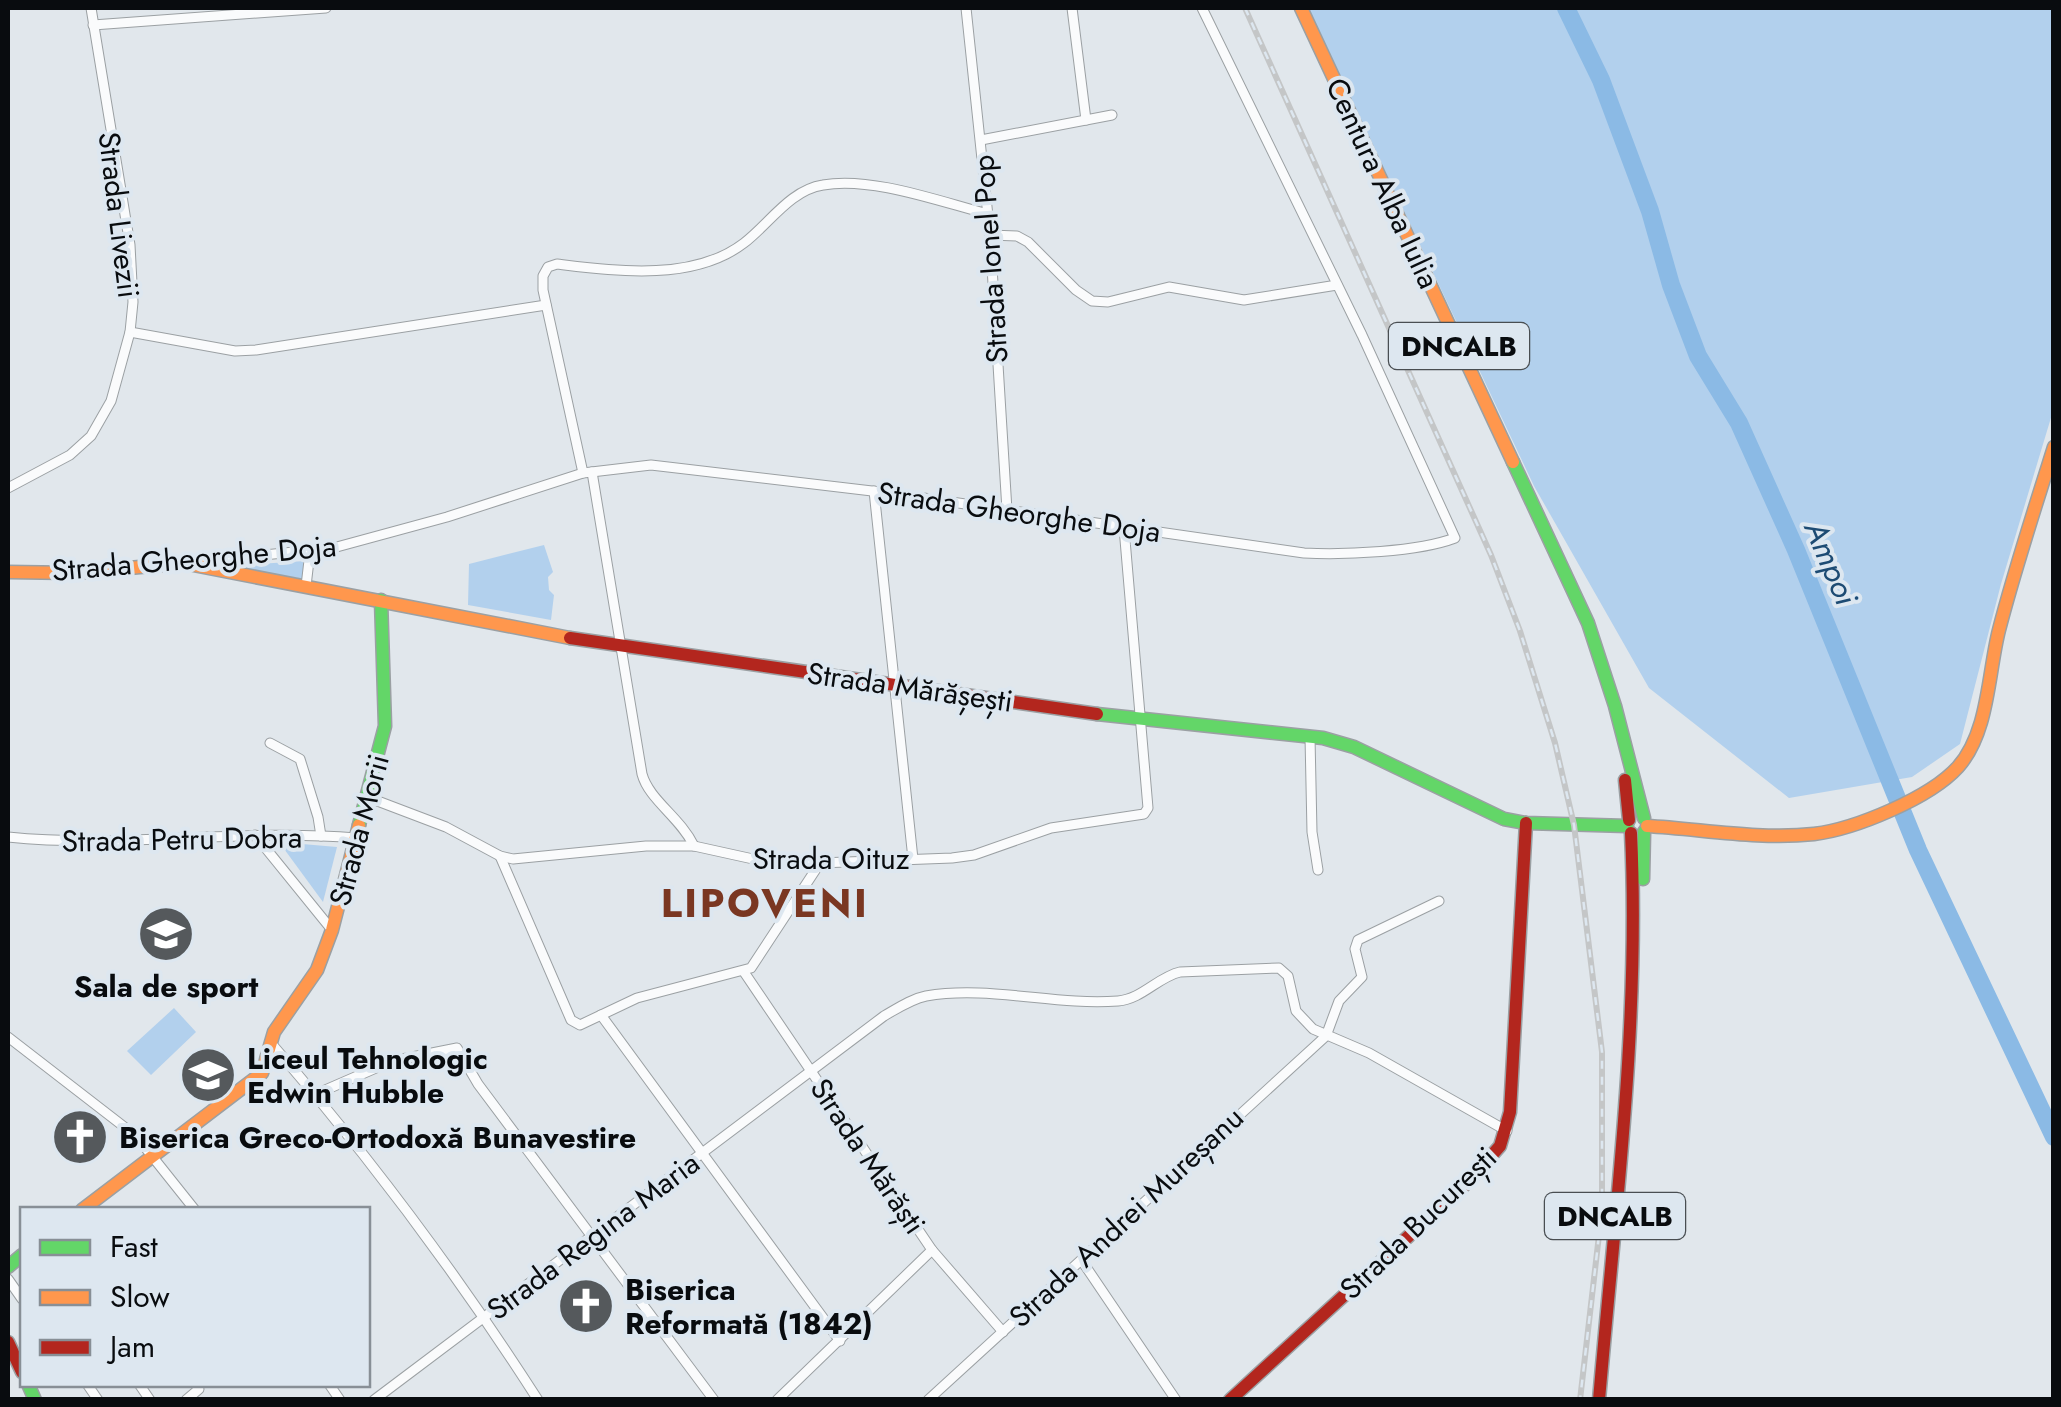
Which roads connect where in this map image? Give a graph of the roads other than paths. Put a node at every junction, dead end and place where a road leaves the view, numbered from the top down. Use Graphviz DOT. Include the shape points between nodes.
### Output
graph roads {
  1 [pos="91,8"];
  2 [pos="326,8"];
  3 [pos="966,8"];
  4 [pos="1072,8"];
  5 [pos="1202,8"];
  6 [pos="1301,8"];
  7 [pos="93,25"];
  8 [pos="1112,115"];
  9 [pos="1086,120"];
  10 [pos="980,140"];
  11 [pos="988,214"];
  12 [pos="990,235"];
  13 [pos="1337,285"];
  14 [pos="546,305"];
  15 [pos="130,332"];
  16 [pos="2054,447"];
  17 [pos="588,472"];
  18 [pos="8,488"];
  19 [pos="874,491"];
  20 [pos="1007,510"];
  21 [pos="1124,528"];
  22 [pos="310,552"];
  23 [pos="183,563"];
  24 [pos="8,572"];
  25 [pos="306,586"];
  26 [pos="381,600"];
  27 [pos="618,646"];
  28 [pos="896,684"];
  29 [pos="1138,720"];
  30 [pos="1310,737"];
  31 [pos="270,743"];
  32 [pos="367,797"];
  33 [pos="1526,823"];
  34 [pos="1637,826"];
  35 [pos="255,835"];
  36 [pos="321,836"];
  37 [pos="8,837"];
  38 [pos="356,838"];
  39 [pos="694,846"];
  40 [pos="500,856"];
  41 [pos="913,859"];
  42 [pos="820,863"];
  43 [pos="1318,870"];
  44 [pos="1439,901"];
  45 [pos="332,930"];
  46 [pos="744,972"];
  47 [pos="601,1015"];
  48 [pos="1326,1036"];
  49 [pos="8,1037"];
  50 [pos="271,1044"];
  51 [pos="811,1073"];
  52 [pos="316,1094"];
  53 [pos="1507,1132"];
  54 [pos="701,1154"];
  55 [pos="153,1155"];
  56 [pos="98,1196"];
  57 [pos="85,1207"];
  58 [pos="106,1207"];
  59 [pos="193,1207"];
  60 [pos="592,1236"];
  61 [pos="932,1250"];
  62 [pos="1082,1261"];
  63 [pos="485,1318"];
  64 [pos="1003,1332"];
  65 [pos="840,1341"];
  66 [pos="8,1342"];
  67 [pos="20,1368"];
  68 [pos="374,1400"];
  69 [pos="538,1400"];
  70 [pos="714,1400"];
  71 [pos="776,1400"];
  72 [pos="928,1400"];
  73 [pos="1176,1400"];
  74 [pos="1230,1400"];
  75 [pos="1600,1400"];
  1 -- 7 [label="street, Strada Livezii"];
  2 -- 7 [label="street"];
  3 -- 10 [label="street, Strada Ionel Pop"];
  4 -- 9 [label="street"];
  5 -- 13 [label="street, Strada Gheorghe Doja"];
  6 -- 34 [label="main road, Centura Alba Iulia / DNCALB" via="1588,623"];
  7 -- 15 [label="street, Strada Livezii" via="131,258"];
  8 -- 9 [label="street"];
  9 -- 10 [label="street"];
  10 -- 11 [label="street, Strada Ionel Pop"];
  11 -- 12 [label="street, Strada Ionel Pop"];
  11 -- 14 [label="street" via="898,191 822,184 798,194 742,245 714,260 624,271 548,267"];
  12 -- 13 [label="street" via="1028,242 1092,301 1169,288 1244,300"];
  12 -- 20 [label="street, Strada Ionel Pop"];
  13 -- 21 [label="street, Strada Gheorghe Doja" via="1455,538 1323,554"];
  14 -- 15 [label="street" via="245,351"];
  14 -- 17 [label="street"];
  15 -- 18 [label="street, Strada Livezii" via="111,401 92,436"];
  16 -- 34 [label="main road, Strada Mărășești" via="1971,746 1958,767 1848,828 1814,834"];
  17 -- 19 [label="street, Strada Gheorghe Doja" via="668,466"];
  17 -- 22 [label="street, Strada Gheorghe Doja"];
  17 -- 27 [label="street"];
  19 -- 20 [label="street, Strada Gheorghe Doja"];
  19 -- 28 [label="street"];
  20 -- 21 [label="street, Strada Gheorghe Doja"];
  21 -- 29 [label="street"];
  22 -- 23 [label="street, Strada Gheorghe Doja"];
  22 -- 25 [label="street"];
  23 -- 24 [label="main road, Strada Gheorghe Doja"];
  23 -- 25 [label="main road, Strada Mărășești"];
  25 -- 26 [label="main road, Strada Mărășești"];
  26 -- 27 [label="main road, Strada Mărășești"];
  26 -- 32 [label="main road, Strada Morii" via="386,726"];
  27 -- 28 [label="main road, Strada Mărășești"];
  27 -- 39 [label="street" via="644,785"];
  28 -- 29 [label="main road, Strada Mărășești"];
  28 -- 41 [label="street"];
  29 -- 30 [label="main road, Strada Mărășești"];
  29 -- 41 [label="street, Strada Oituz" via="1147,812 1040,830 961,857"];
  30 -- 33 [label="main road, Strada Mărășești" via="1354,746 1488,812"];
  30 -- 43 [label="street"];
  31 -- 36 [label="street" via="300,759"];
  32 -- 38 [label="main road, Strada Morii"];
  32 -- 40 [label="street"];
  33 -- 34 [label="main road, Strada Mărășești"];
  33 -- 53 [label="main road, Strada București"];
  34 -- 75 [label="main road, Centura Alba Iulia / DNCALB" via="1632,1012"];
  35 -- 36 [label="street, Strada Petru Dobra"];
  35 -- 37 [label="street, Strada Petru Dobra"];
  35 -- 45 [label="street"];
  36 -- 38 [label="street, Strada Petru Dobra"];
  38 -- 45 [label="main road, Strada Morii"];
  39 -- 40 [label="street, Strada Oituz"];
  39 -- 42 [label="street, Strada Oituz" via="751,860"];
  40 -- 47 [label="street" via="576,1025"];
  41 -- 42 [label="street, Strada Oituz"];
  42 -- 46 [label="street" via="760,958"];
  44 -- 48 [label="street, Strada Andrei Mureșanu" via="1355,943 1362,976 1340,1001"];
  45 -- 50 [label="main road, Strada Morii" via="311,982"];
  46 -- 47 [label="street" via="656,992"];
  46 -- 51 [label="street, Strada Mărăști"];
  47 -- 54 [label="street"];
  48 -- 51 [label="street, Strada Regina Maria" via="1296,1011 1288,976 1279,968 1180,972 1120,1001 926,996 884,1016"];
  48 -- 53 [label="street" via="1369,1052"];
  48 -- 62 [label="street, Strada Andrei Mureșanu"];
  49 -- 55 [label="street"];
  50 -- 52 [label="street"];
  50 -- 55 [label="main road, Strada Morii" via="254,1081"];
  51 -- 54 [label="street, Strada Regina Maria"];
  51 -- 61 [label="street, Strada Mărăști"];
  52 -- 60 [label="street" via="392,1060 453,1048"];
  52 -- 63 [label="street"];
  53 -- 74 [label="main road, Strada București" via="1484,1167"];
  54 -- 60 [label="street, Strada Regina Maria"];
  54 -- 65 [label="street"];
  55 -- 56 [label="main road, Strada Morii"];
  55 -- 59 [label="street"];
  56 -- 57 [label="main road, Strada Morii"];
  56 -- 58 [label="street"];
  60 -- 63 [label="street, Strada Regina Maria"];
  60 -- 70 [label="street"];
  61 -- 64 [label="street, Strada Mărăști"];
  61 -- 65 [label="street"];
  62 -- 64 [label="street, Strada Andrei Mureșanu"];
  62 -- 73 [label="street"];
  63 -- 68 [label="street, Strada Regina Maria"];
  63 -- 69 [label="street"];
  64 -- 72 [label="street, Strada Andrei Mureșanu"];
  65 -- 71 [label="street"];
  66 -- 67 [label="main road"];
}
